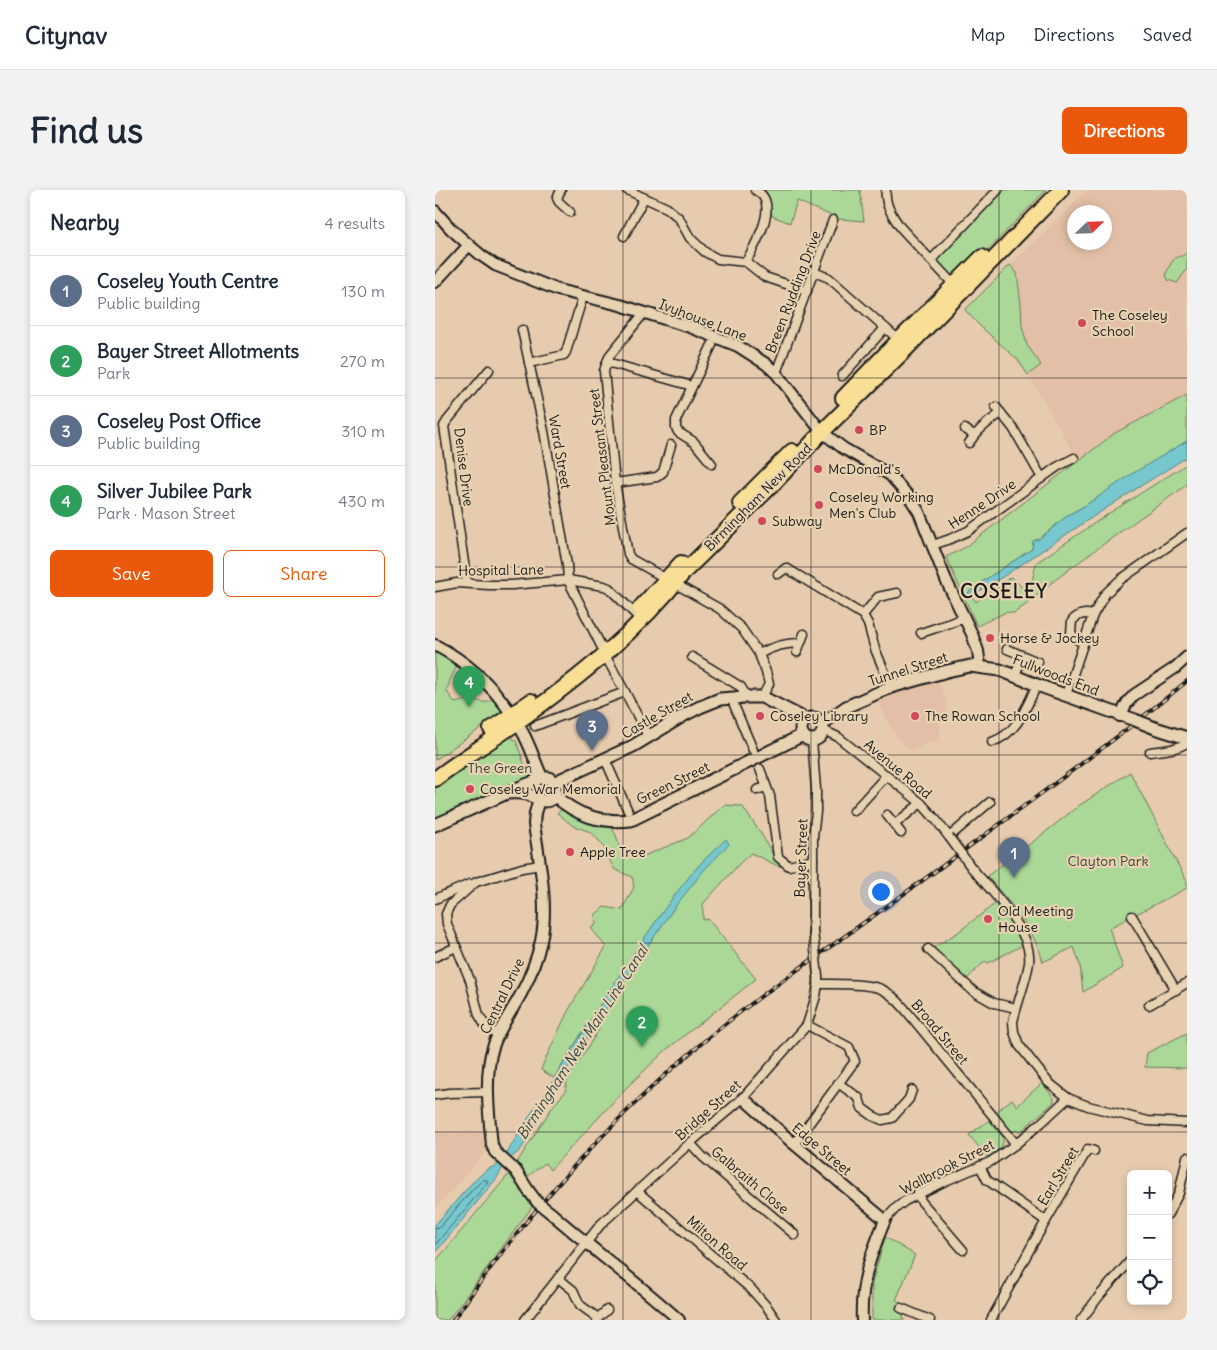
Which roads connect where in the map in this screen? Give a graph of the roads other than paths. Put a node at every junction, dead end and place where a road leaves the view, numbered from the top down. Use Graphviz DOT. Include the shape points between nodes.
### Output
graph roads {
  1 [pos="561,190"];
  2 [pos="627,190"];
  3 [pos="755,190"];
  4 [pos="886,190"];
  5 [pos="998,190"];
  6 [pos="1049,190"];
  7 [pos="1061,190"];
  8 [pos="644,198"];
  9 [pos="435,211"];
  10 [pos="570,212"];
  11 [pos="833,220"];
  12 [pos="624,236"];
  13 [pos="469,245"];
  14 [pos="931,260"];
  15 [pos="746,262"];
  16 [pos="814,272"];
  17 [pos="435,282"];
  18 [pos="957,289"];
  19 [pos="807,291"];
  20 [pos="583,296"];
  21 [pos="644,313"];
  22 [pos="885,328"];
  23 [pos="521,330"];
  24 [pos="903,344"];
  25 [pos="712,345"];
  26 [pos="699,349"];
  27 [pos="708,354"];
  28 [pos="607,362"];
  29 [pos="529,363"];
  30 [pos="489,370"];
  31 [pos="776,373"];
  32 [pos="842,376"];
  33 [pos="692,386"];
  34 [pos="819,429"];
  35 [pos="965,429"];
  36 [pos="974,436"];
  37 [pos="969,444"];
  38 [pos="671,445"];
  39 [pos="1074,458"];
  40 [pos="712,464"];
  41 [pos="1041,478"];
  42 [pos="615,483"];
  43 [pos="1187,533"];
  44 [pos="933,546"];
  45 [pos="778,574"];
  46 [pos="568,580"];
  47 [pos="671,581"];
  48 [pos="467,583"];
  49 [pos="435,587"];
  50 [pos="895,596"];
  51 [pos="635,614"];
  52 [pos="863,615"];
  53 [pos="1093,615"];
  54 [pos="965,618"];
  55 [pos="921,632"];
  56 [pos="805,634"];
  57 [pos="800,643"];
  58 [pos="1083,643"];
  59 [pos="435,645"];
  60 [pos="1007,649"];
  61 [pos="603,651"];
  62 [pos="797,652"];
  63 [pos="759,654"];
  64 [pos="1023,656"];
  65 [pos="693,657"];
  66 [pos="1187,658"];
  67 [pos="1037,662"];
  68 [pos="980,666"];
  69 [pos="1015,675"];
  70 [pos="1037,685"];
  71 [pos="891,687"];
  72 [pos="625,692"];
  73 [pos="747,696"];
  74 [pos="1066,696"];
  75 [pos="762,697"];
  76 [pos="731,698"];
  77 [pos="1120,716"];
  78 [pos="514,719"];
  79 [pos="807,720"];
  80 [pos="535,726"];
  81 [pos="822,727"];
  82 [pos="649,738"];
  83 [pos="807,738"];
  84 [pos="1187,738"];
  85 [pos="992,742"];
  86 [pos="1187,743"];
  87 [pos="753,750"];
  88 [pos="1150,752"];
  89 [pos="605,760"];
  90 [pos="435,768"];
  91 [pos="760,769"];
  92 [pos="887,775"];
  93 [pos="435,779"];
  94 [pos="537,780"];
  95 [pos="553,783"];
  96 [pos="767,787"];
  97 [pos="757,790"];
  98 [pos="507,793"];
  99 [pos="554,795"];
  100 [pos="536,798"];
  101 [pos="990,802"];
  102 [pos="921,803"];
  103 [pos="855,810"];
  104 [pos="628,811"];
  105 [pos="887,815"];
  106 [pos="895,824"];
  107 [pos="435,825"];
  108 [pos="901,833"];
  109 [pos="949,837"];
  110 [pos="813,860"];
  111 [pos="540,865"];
  112 [pos="477,882"];
  113 [pos="435,899"];
  114 [pos="1132,916"];
  115 [pos="456,948"];
  116 [pos="928,949"];
  117 [pos="435,957"];
  118 [pos="818,981"];
  119 [pos="1187,984"];
  120 [pos="1176,990"];
  121 [pos="1149,1005"];
  122 [pos="1016,1008"];
  123 [pos="807,1025"];
  124 [pos="499,1035"];
  125 [pos="838,1083"];
  126 [pos="913,1090"];
  127 [pos="488,1092"];
  128 [pos="435,1095"];
  129 [pos="743,1098"];
  130 [pos="1068,1098"];
  131 [pos="1187,1123"];
  132 [pos="690,1143"];
  133 [pos="794,1144"];
  134 [pos="1016,1144"];
  135 [pos="1094,1152"];
  136 [pos="1187,1157"];
  137 [pos="980,1166"];
  138 [pos="637,1191"];
  139 [pos="918,1194"];
  140 [pos="1172,1208"];
  141 [pos="885,1220"];
  142 [pos="1046,1221"];
  143 [pos="795,1235"];
  144 [pos="585,1243"];
  145 [pos="963,1250"];
  146 [pos="1127,1265"];
  147 [pos="558,1278"];
  148 [pos="901,1308"];
  149 [pos="607,1310"];
  150 [pos="911,1316"];
  151 [pos="597,1319"];
  152 [pos="525,1320"];
  153 [pos="679,1320"];
  154 [pos="776,1320"];
  155 [pos="862,1320"];
  156 [pos="930,1320"];
  157 [pos="991,1320"];
  158 [pos="1081,1320"];
  1 -- 10 [label="street" via="557,198"];
  2 -- 8 [label="street"];
  3 -- 15 [label="street" via="763,195 767,217"];
  4 -- 14 [label="street" via="894,218"];
  5 -- 14 [label="street"];
  6 -- 18 [label="highway, Birmingham New Road"];
  7 -- 18 [label="highway, Birmingham New Road"];
  8 -- 12 [label="street"];
  8 -- 15 [label="street" via="667,208 679,218 690,238 705,252 718,259"];
  9 -- 13 [label="street, Ivyhouse Lane"];
  11 -- 16 [label="street, Breen Rydding Drive"];
  13 -- 17 [label="street"];
  13 -- 20 [label="street, Ivyhouse Lane" via="495,264 558,290"];
  14 -- 18 [label="street"];
  15 -- 19 [label="street" via="765,277"];
  16 -- 19 [label="street, Breen Rydding Drive"];
  16 -- 22 [label="street" via="829,278"];
  18 -- 24 [label="highway, Birmingham New Road"];
  19 -- 31 [label="street, Breen Rydding Drive"];
  20 -- 21 [label="street, Ivyhouse Lane"];
  20 -- 29 [label="street" via="564,355"];
  21 -- 28 [label="street"];
  21 -- 31 [label="street, Ivyhouse Lane" via="738,346"];
  22 -- 24 [label="street"];
  22 -- 32 [label="street"];
  23 -- 29 [label="street, Ward Street"];
  24 -- 34 [label="highway, Birmingham New Road"];
  25 -- 27 [label="street"];
  26 -- 27 [label="street"];
  27 -- 33 [label="street"];
  28 -- 33 [label="street"];
  28 -- 42 [label="street, Mount Pleasant Street" via="605,371"];
  29 -- 46 [label="street, Ward Street" via="544,431"];
  30 -- 48 [label="street, Denise Drive" via="444,426"];
  31 -- 34 [label="street, Ivyhouse Lane"];
  33 -- 40 [label="street" via="676,420 676,428 694,442"];
  34 -- 44 [label="street, Ivyhouse Lane" via="898,483 919,512"];
  34 -- 47 [label="highway, Birmingham New Road" via="774,483"];
  35 -- 36 [label="street"];
  36 -- 37 [label="street"];
  36 -- 41 [label="street" via="999,410"];
  38 -- 42 [label="street" via="663,472 657,477"];
  39 -- 41 [label="street, Henne Drive"];
  41 -- 44 [label="street, Henne Drive" via="968,531"];
  42 -- 47 [label="street, Mount Pleasant Street" via="628,554 631,559"];
  43 -- 53 [label="street" via="1105,594"];
  44 -- 54 [label="street, Ivyhouse Lane"];
  45 -- 52 [label="street" via="786,568"];
  46 -- 48 [label="street, Hospital Lane" via="512,585"];
  46 -- 51 [label="street, Hospital Lane" via="609,588"];
  46 -- 61 [label="street"];
  47 -- 51 [label="highway, Birmingham New Road"];
  47 -- 61 [label="highway, Birmingham New Road" via="641,620"];
  47 -- 63 [label="street, Mount Pleasant Street" via="731,618"];
  48 -- 49 [label="street, Hospital Lane"];
  50 -- 52 [label="street" via="879,597"];
  51 -- 61 [label="highway, Birmingham New Road"];
  52 -- 71 [label="street"];
  53 -- 58 [label="street"];
  53 -- 58 [label="street" via="1078,615 1072,621 1071,633"];
  54 -- 55 [label="street"];
  54 -- 68 [label="street, Ivyhouse Lane" via="978,651"];
  56 -- 57 [label="street"];
  57 -- 62 [label="street"];
  57 -- 63 [label="street" via="780,645"];
  58 -- 74 [label="street"];
  59 -- 78 [label="street" via="472,668"];
  60 -- 64 [label="street"];
  61 -- 72 [label="street"];
  61 -- 78 [label="highway, Birmingham New Road" via="554,685"];
  63 -- 75 [label="street, Mount Pleasant Street" via="769,684"];
  64 -- 67 [label="street"];
  64 -- 69 [label="street"];
  65 -- 73 [label="street" via="741,687"];
  66 -- 77 [label="street" via="1134,695"];
  68 -- 69 [label="main road, Fullwoods End"];
  68 -- 71 [label="main road, Tunnel Street" via="947,671"];
  69 -- 70 [label="main road, Fullwoods End"];
  70 -- 74 [label="main road, Fullwoods End"];
  70 -- 85 [label="street" via="1019,722"];
  71 -- 81 [label="main road, Tunnel Street" via="846,707"];
  72 -- 80 [label="street"];
  72 -- 82 [label="street"];
  73 -- 75 [label="main road, Castle Street"];
  73 -- 76 [label="main road, Castle Street"];
  74 -- 77 [label="main road, Fullwoods End"];
  75 -- 79 [label="main road, Castle Street"];
  76 -- 82 [label="main road, Castle Street" via="700,707"];
  76 -- 87 [label="street"];
  77 -- 84 [label="main road, Fullwoods End, bridge"];
  78 -- 90 [label="highway, Birmingham New Road"];
  78 -- 93 [label="highway, Birmingham New Road"];
  78 -- 94 [label="street" via="523,732"];
  79 -- 81 [label="main road" via="813,718"];
  79 -- 83 [label="main road" via="802,726"];
  81 -- 83 [label="main road, Tunnel Street" via="819,738"];
  81 -- 92 [label="street, Avenue Road"];
  82 -- 89 [label="main road, Castle Street"];
  83 -- 99 [label="main road, Green Street" via="631,820 617,822 585,816"];
  83 -- 110 [label="street, Bayer Street" via="816,789"];
  86 -- 88 [label="street" via="1179,748"];
  89 -- 95 [label="main road, Castle Street"];
  89 -- 104 [label="street"];
  91 -- 96 [label="street"];
  92 -- 102 [label="street, Avenue Road"];
  92 -- 103 [label="street"];
  94 -- 95 [label="main road" via="549,778"];
  94 -- 98 [label="main road"];
  94 -- 100 [label="main road" via="531,791"];
  95 -- 99 [label="main road"];
  96 -- 97 [label="street"];
  96 -- 110 [label="street" via="779,857 789,866"];
  98 -- 100 [label="main road" via="519,792"];
  98 -- 107 [label="main road"];
  99 -- 100 [label="main road" via="548,800"];
  100 -- 111 [label="street, Central Drive" via="534,824"];
  101 -- 109 [label="street"];
  102 -- 106 [label="street"];
  102 -- 109 [label="street, Avenue Road"];
  105 -- 106 [label="street"];
  106 -- 108 [label="street"];
  109 -- 122 [label="street, Avenue Road, bridge" via="1019,926 1029,951"];
  110 -- 118 [label="street, Bayer Street, bridge" via="813,931"];
  111 -- 112 [label="street"];
  111 -- 124 [label="street, Central Drive" via="544,924 541,942 531,974"];
  112 -- 113 [label="street"];
  112 -- 115 [label="street" via="454,901 446,914"];
  114 -- 120 [label="street"];
  115 -- 117 [label="street"];
  115 -- 124 [label="street" via="470,980 479,1015 486,1027"];
  116 -- 122 [label="street" via="973,991 994,1004"];
  118 -- 123 [label="street, Bridge Street"];
  118 -- 134 [label="street, Broad Street" via="877,987 893,997"];
  119 -- 120 [label="street"];
  120 -- 121 [label="street"];
  122 -- 130 [label="street, Avenue Road" via="1013,1022 1019,1045 1048,1082"];
  123 -- 125 [label="street" via="849,1047 855,1061"];
  123 -- 129 [label="street, Bridge Street"];
  124 -- 127 [label="street, Central Drive" via="488,1065"];
  125 -- 126 [label="street" via="859,1098 862,1108 882,1120 892,1118"];
  125 -- 133 [label="street"];
  127 -- 128 [label="street"];
  127 -- 144 [label="street, Central Drive, bridge" via="495,1152 515,1171 538,1203"];
  129 -- 132 [label="street, Bridge Street"];
  129 -- 133 [label="street, Edge Street"];
  130 -- 131 [label="street, Avenue Road" via="1148,1121"];
  130 -- 134 [label="street, Wallbrook Street"];
  132 -- 138 [label="street, Bridge Street"];
  132 -- 143 [label="street, Galbraith Close"];
  133 -- 141 [label="street, Edge Street"];
  134 -- 137 [label="street, Wallbrook Street"];
  135 -- 142 [label="street, Earl Street" via="1088,1149"];
  136 -- 140 [label="street"];
  137 -- 139 [label="street, Wallbrook Street"];
  137 -- 142 [label="street" via="987,1180"];
  138 -- 144 [label="street, Bridge Street"];
  138 -- 154 [label="street, Milton Road" via="752,1290"];
  139 -- 141 [label="street, Wallbrook Street" via="896,1208"];
  139 -- 145 [label="street"];
  141 -- 155 [label="street" via="863,1285"];
  142 -- 157 [label="street"];
  144 -- 147 [label="street, Bridge Street"];
  144 -- 153 [label="street"];
  146 -- 158 [label="street"];
  147 -- 151 [label="street" via="573,1290 580,1305"];
  147 -- 152 [label="street, Bridge Street"];
  148 -- 150 [label="street"];
  149 -- 151 [label="street"];
  150 -- 156 [label="street"];
}
